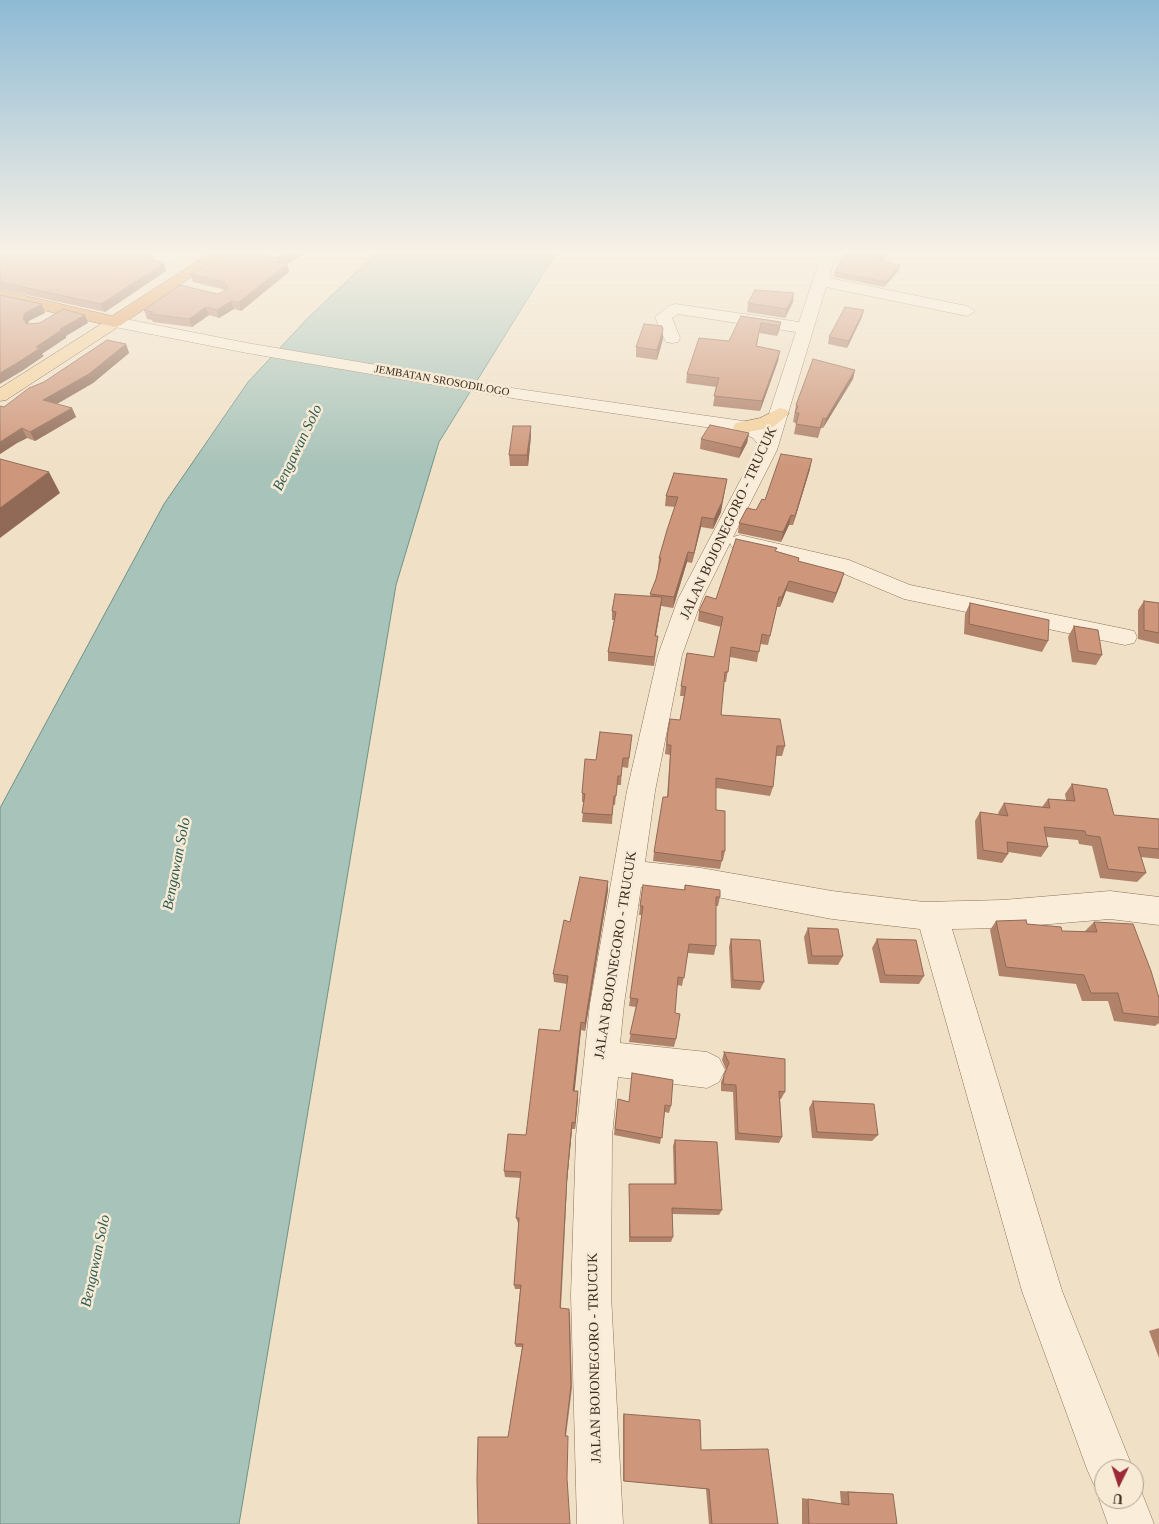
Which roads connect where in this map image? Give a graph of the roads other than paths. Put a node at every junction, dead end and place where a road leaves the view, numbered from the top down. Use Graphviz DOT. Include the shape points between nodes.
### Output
graph roads {
  1 [pos="112,324"];
  2 [pos="126,324"];
  3 [pos="666,324"];
  4 [pos="777,324"];
  5 [pos="805,324"];
  6 [pos="804,328"];
  7 [pos="672,338"];
  8 [pos="0,396"];
  9 [pos="780,414"];
  10 [pos="743,427"];
  11 [pos="767,450"];
  12 [pos="722,538"];
  13 [pos="1125,637"];
  14 [pos="629,873"];
  15 [pos="1159,912"];
  16 [pos="932,916"];
  17 [pos="601,1058"];
  18 [pos="707,1070"];
  19 [pos="1106,1459"];
  20 [pos="1126,1509"];
  21 [pos="600,1524"];
  22 [pos="1131,1524"];
  1 -- 8 [label="main road"];
  2 -- 10 [label="street, JEMBATAN SROSODILOGO" via="518,394"];
  3 -- 7 [label="street"];
  4 -- 6 [label="street"];
  5 -- 6 [label="street, JALAN BOJONEGORO - TRUCUK"];
  6 -- 9 [label="street, JALAN BOJONEGORO - TRUCUK"];
  9 -- 10 [label="main road" via="766,423"];
  9 -- 11 [label="street, JALAN BOJONEGORO - TRUCUK"];
  10 -- 11 [label="street" via="764,438"];
  11 -- 12 [label="street, JALAN BOJONEGORO - TRUCUK"];
  12 -- 13 [label="street" via="849,566 904,591"];
  12 -- 14 [label="street, JALAN BOJONEGORO - TRUCUK" via="690,599 670,654 641,791"];
  14 -- 16 [label="street" via="701,881 832,905"];
  14 -- 17 [label="street, JALAN BOJONEGORO - TRUCUK"];
  15 -- 16 [label="street" via="1110,905"];
  16 -- 19 [label="street" via="1042,1291"];
  17 -- 18 [label="street"];
  17 -- 21 [label="street, JALAN BOJONEGORO - TRUCUK" via="594,1136 591,1295"];
  20 -- 22 [label="street"];
}
